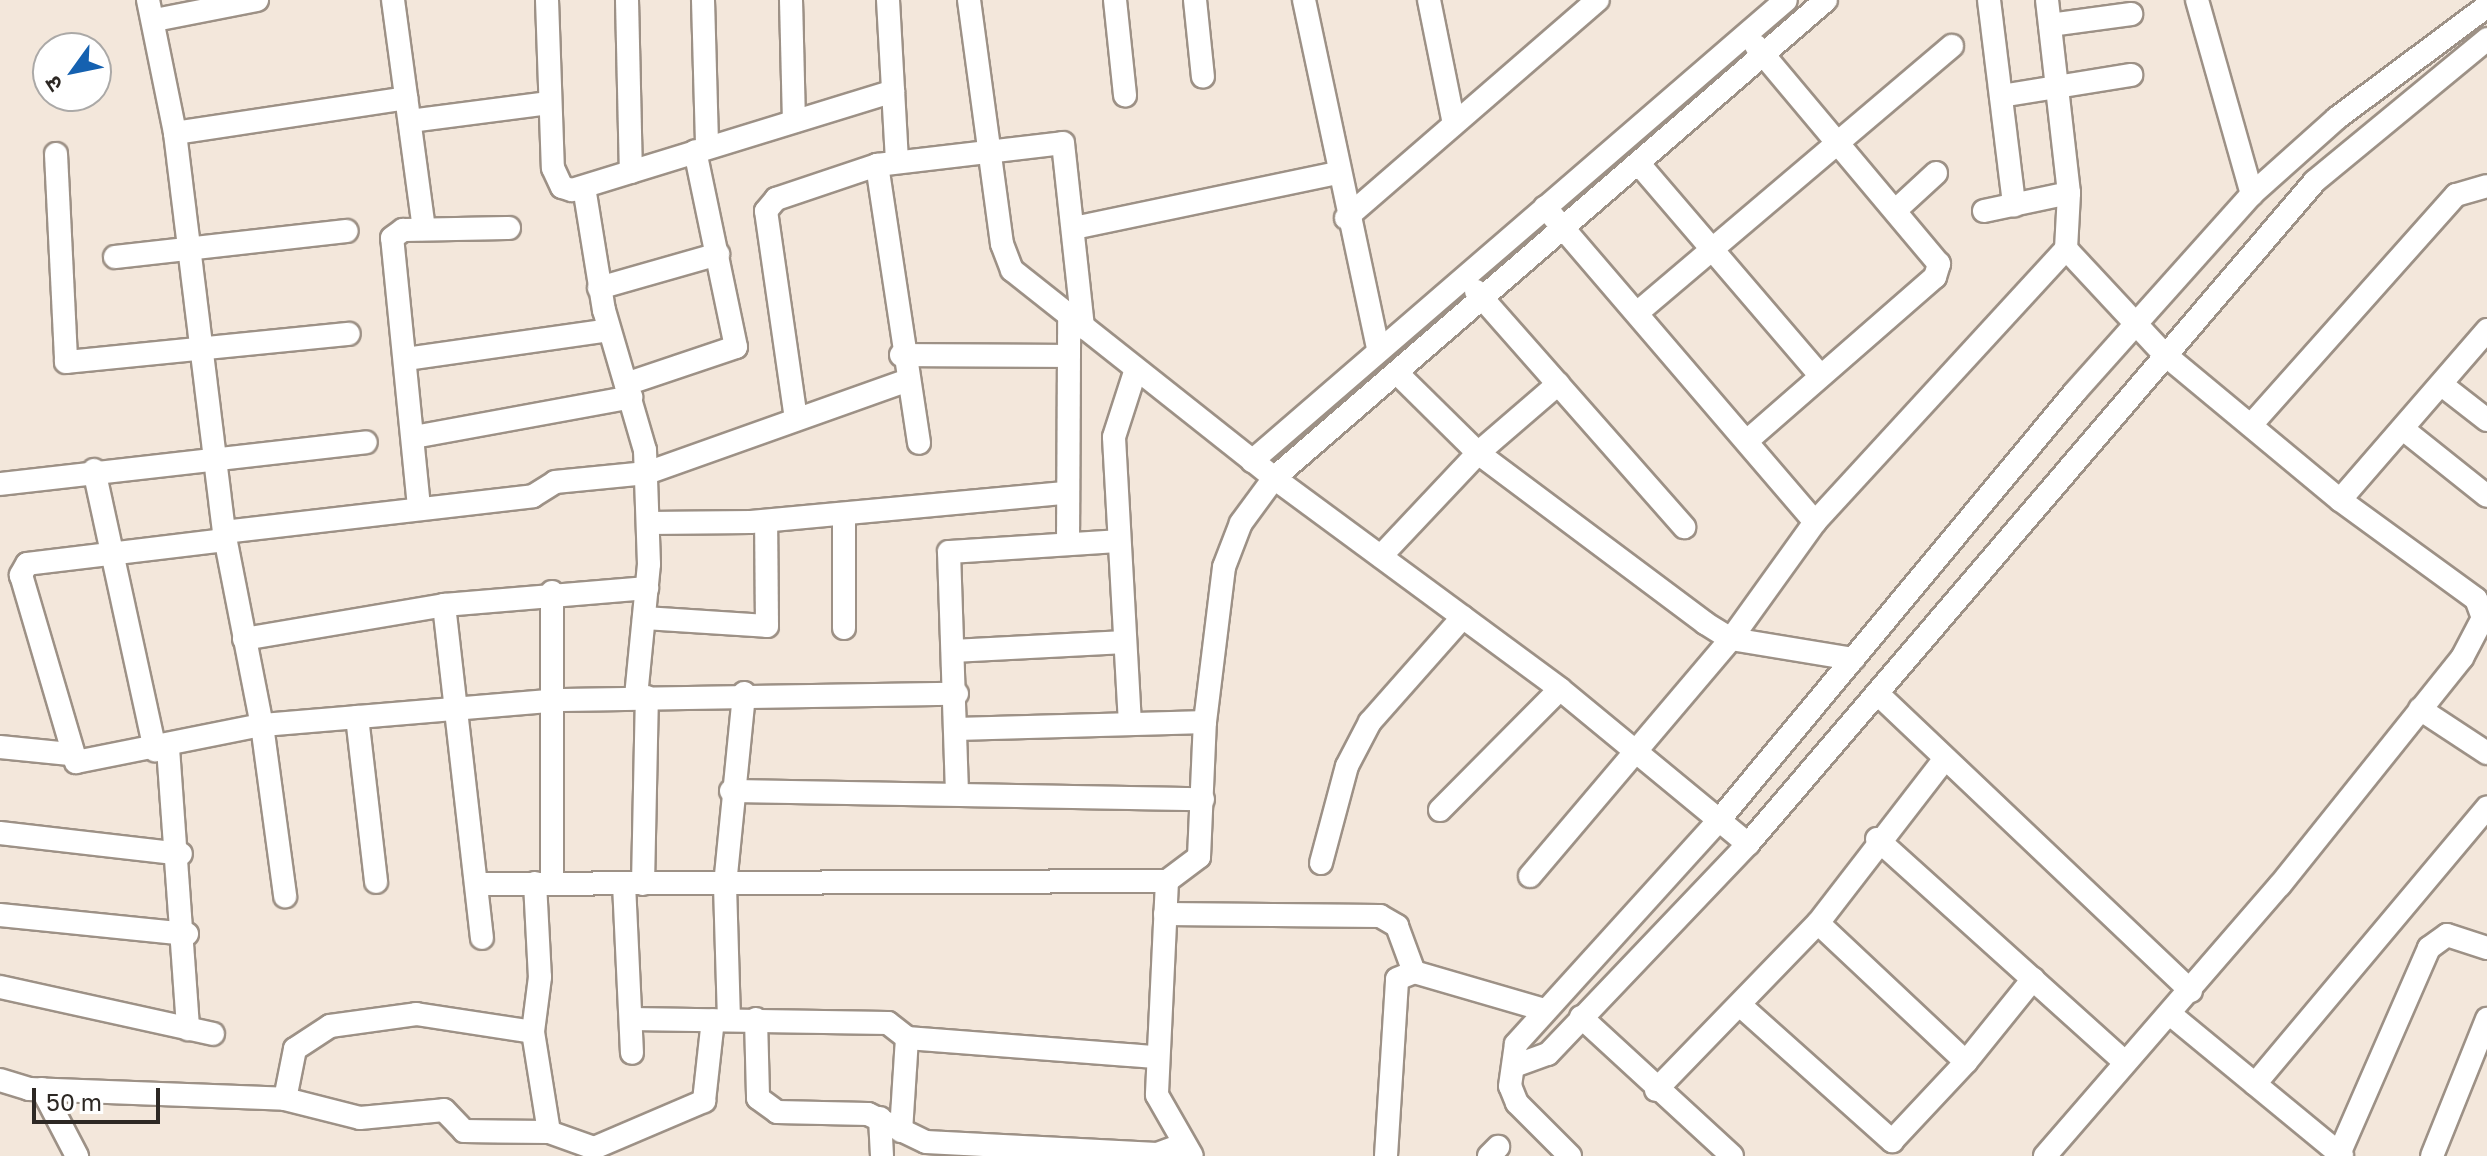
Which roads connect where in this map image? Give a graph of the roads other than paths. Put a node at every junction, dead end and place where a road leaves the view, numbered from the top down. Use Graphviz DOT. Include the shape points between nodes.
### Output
graph roads {
  1 [pos="257,0"];
  2 [pos="393,0"];
  3 [pos="547,0"];
  4 [pos="627,0"];
  5 [pos="703,0"];
  6 [pos="791,0"];
  7 [pos="888,0"];
  8 [pos="969,0"];
  9 [pos="1115,0"];
  10 [pos="1195,0"];
  11 [pos="1304,0"];
  12 [pos="1429,0"];
  13 [pos="1598,0"];
  14 [pos="1786,0"];
  15 [pos="1826,0"];
  16 [pos="1989,0"];
  17 [pos="2047,0"];
  18 [pos="2197,0"];
  19 [pos="2487,6"];
  20 [pos="152,10"];
  21 [pos="2131,14"];
  22 [pos="2050,25"];
  23 [pos="1747,36"];
  24 [pos="2487,39"];
  25 [pos="1952,46"];
  26 [pos="1764,55"];
  27 [pos="2131,75"];
  28 [pos="1203,77"];
  29 [pos="2057,87"];
  30 [pos="893,91"];
  31 [pos="1125,95"];
  32 [pos="2001,96"];
  33 [pos="406,98"];
  34 [pos="549,103"];
  35 [pos="410,121"];
  36 [pos="794,121"];
  37 [pos="1454,124"];
  38 [pos="175,133"];
  39 [pos="1840,140"];
  40 [pos="989,146"];
  41 [pos="701,149"];
  42 [pos="56,154"];
  43 [pos="887,163"];
  44 [pos="1639,164"];
  45 [pos="631,172"];
  46 [pos="1338,173"];
  47 [pos="1936,173"];
  48 [pos="2487,186"];
  49 [pos="584,187"];
  50 [pos="2069,193"];
  51 [pos="2252,194"];
  52 [pos="2014,205"];
  53 [pos="1545,207"];
  54 [pos="1897,209"];
  55 [pos="1984,211"];
  56 [pos="1346,218"];
  57 [pos="509,228"];
  58 [pos="1074,228"];
  59 [pos="424,229"];
  60 [pos="347,231"];
  61 [pos="1566,232"];
  62 [pos="2066,249"];
  63 [pos="1713,250"];
  64 [pos="191,251"];
  65 [pos="718,254"];
  66 [pos="115,257"];
  67 [pos="1463,278"];
  68 [pos="599,288"];
  69 [pos="1484,300"];
  70 [pos="1637,313"];
  71 [pos="1076,323"];
  72 [pos="2134,327"];
  73 [pos="609,330"];
  74 [pos="2486,332"];
  75 [pos="349,334"];
  76 [pos="202,347"];
  77 [pos="1378,347"];
  78 [pos="2163,353"];
  79 [pos="901,355"];
  80 [pos="1066,356"];
  81 [pos="406,359"];
  82 [pos="1136,369"];
  83 [pos="1398,374"];
  84 [pos="1820,375"];
  85 [pos="906,381"];
  86 [pos="1558,384"];
  87 [pos="2442,385"];
  88 [pos="628,391"];
  89 [pos="796,419"];
  90 [pos="2487,420"];
  91 [pos="2251,425"];
  92 [pos="2403,429"];
  93 [pos="414,437"];
  94 [pos="1748,440"];
  95 [pos="366,442"];
  96 [pos="919,443"];
  97 [pos="1478,453"];
  98 [pos="217,458"];
  99 [pos="1252,461"];
  100 [pos="94,470"];
  101 [pos="647,473"];
  102 [pos="1274,478"];
  103 [pos="0,484"];
  104 [pos="1065,493"];
  105 [pos="2487,496"];
  106 [pos="2340,500"];
  107 [pos="419,507"];
  108 [pos="844,514"];
  109 [pos="766,521"];
  110 [pos="1815,522"];
  111 [pos="648,523"];
  112 [pos="1684,527"];
  113 [pos="224,536"];
  114 [pos="1118,541"];
  115 [pos="1068,544"];
  116 [pos="110,555"];
  117 [pos="1381,556"];
  118 [pos="647,588"];
  119 [pos="552,592"];
  120 [pos="444,605"];
  121 [pos="1463,617"];
  122 [pos="644,618"];
  123 [pos="2485,619"];
  124 [pos="844,628"];
  125 [pos="244,639"];
  126 [pos="1731,639"];
  127 [pos="1124,642"];
  128 [pos="954,651"];
  129 [pos="1853,659"];
  130 [pos="1560,689"];
  131 [pos="744,693"];
  132 [pos="957,694"];
  133 [pos="1879,695"];
  134 [pos="641,697"];
  135 [pos="558,700"];
  136 [pos="458,707"];
  137 [pos="2420,709"];
  138 [pos="357,717"];
  139 [pos="1205,722"];
  140 [pos="1130,724"];
  141 [pos="262,725"];
  142 [pos="958,729"];
  143 [pos="0,747"];
  144 [pos="162,749"];
  145 [pos="1635,750"];
  146 [pos="2487,753"];
  147 [pos="70,754"];
  148 [pos="1943,761"];
  149 [pos="731,791"];
  150 [pos="957,793"];
  151 [pos="1203,799"];
  152 [pos="2487,808"];
  153 [pos="1440,810"];
  154 [pos="1720,819"];
  155 [pos="0,833"];
  156 [pos="1877,839"];
  157 [pos="1748,844"];
  158 [pos="181,854"];
  159 [pos="1321,863"];
  160 [pos="1530,876"];
  161 [pos="1167,881"];
  162 [pos="376,882"];
  163 [pos="544,883"];
  164 [pos="479,884"];
  165 [pos="634,884"];
  166 [pos="725,885"];
  167 [pos="285,896"];
  168 [pos="1165,914"];
  169 [pos="0,915"];
  170 [pos="1818,923"];
  171 [pos="187,934"];
  172 [pos="482,938"];
  173 [pos="2487,948"];
  174 [pos="1414,972"];
  175 [pos="2033,979"];
  176 [pos="0,987"];
  177 [pos="2191,991"];
  178 [pos="1741,1006"];
  179 [pos="1545,1010"];
  180 [pos="2170,1014"];
  181 [pos="1581,1017"];
  182 [pos="631,1019"];
  183 [pos="756,1019"];
  184 [pos="2487,1019"];
  185 [pos="721,1020"];
  186 [pos="188,1029"];
  187 [pos="533,1032"];
  188 [pos="213,1034"];
  189 [pos="907,1038"];
  190 [pos="632,1053"];
  191 [pos="1155,1057"];
  192 [pos="1966,1062"];
  193 [pos="2125,1062"];
  194 [pos="1517,1065"];
  195 [pos="0,1080"];
  196 [pos="2255,1084"];
  197 [pos="42,1089"];
  198 [pos="1656,1090"];
  199 [pos="285,1099"];
  200 [pos="880,1118"];
  201 [pos="901,1131"];
  202 [pos="549,1132"];
  203 [pos="1886,1149"];
  204 [pos="1188,1150"];
  205 [pos="594,1152"];
  206 [pos="1558,1152"];
  207 [pos="2340,1155"];
  208 [pos="77,1156"];
  209 [pos="882,1156"];
  210 [pos="1386,1156"];
  211 [pos="1732,1156"];
  212 [pos="2045,1156"];
  213 [pos="2432,1156"];
  1 -- 20 [label="street"];
  2 -- 33 [label="street"];
  3 -- 34 [label="street"];
  4 -- 45 [label="street"];
  5 -- 41 [label="street"];
  6 -- 36 [label="street"];
  7 -- 30 [label="street"];
  8 -- 40 [label="street"];
  9 -- 31 [label="street"];
  10 -- 28 [label="street"];
  11 -- 46 [label="street"];
  12 -- 37 [label="street"];
  13 -- 37 [label="street"];
  14 -- 23 [label="street"];
  15 -- 26 [label="street"];
  16 -- 32 [label="street"];
  17 -- 22 [label="street"];
  18 -- 51 [label="street"];
  19 -- 51 [label="street" via="2337,118"];
  20 -- 38 [label="street"];
  21 -- 22 [label="street"];
  22 -- 29 [label="street"];
  23 -- 26 [label="street"];
  23 -- 53 [label="street"];
  24 -- 78 [label="street" via="2315,181"];
  25 -- 39 [label="street"];
  26 -- 39 [label="street"];
  26 -- 44 [label="street"];
  27 -- 29 [label="street"];
  29 -- 32 [label="street"];
  29 -- 50 [label="street"];
  30 -- 36 [label="street"];
  30 -- 43 [label="street"];
  32 -- 52 [label="street"];
  33 -- 35 [label="street"];
  33 -- 38 [label="street"];
  34 -- 35 [label="street"];
  34 -- 49 [label="street" via="556,179 562,187"];
  35 -- 59 [label="street"];
  36 -- 41 [label="street"];
  37 -- 56 [label="street"];
  38 -- 64 [label="street"];
  39 -- 54 [label="street"];
  39 -- 63 [label="street"];
  40 -- 43 [label="street"];
  40 -- 58 [label="street" via="1063,143"];
  40 -- 71 [label="street" via="1012,270"];
  41 -- 45 [label="street"];
  41 -- 65 [label="street"];
  42 -- 76 [label="street" via="66,362"];
  43 -- 79 [label="street"];
  43 -- 89 [label="street" via="776,199 766,211"];
  44 -- 61 [label="street"];
  44 -- 63 [label="street"];
  45 -- 49 [label="street"];
  46 -- 56 [label="street"];
  46 -- 58 [label="street"];
  47 -- 54 [label="street"];
  48 -- 91 [label="street" via="2446,205"];
  49 -- 68 [label="street"];
  50 -- 52 [label="street"];
  50 -- 62 [label="street"];
  51 -- 72 [label="street"];
  52 -- 55 [label="street"];
  53 -- 61 [label="street"];
  53 -- 67 [label="street"];
  54 -- 84 [label="street" via="1934,251 1935,277"];
  56 -- 77 [label="street"];
  57 -- 59 [label="street"];
  58 -- 71 [label="street"];
  59 -- 81 [label="street" via="392,238"];
  60 -- 64 [label="street"];
  61 -- 69 [label="street"];
  61 -- 70 [label="street"];
  62 -- 72 [label="street"];
  62 -- 110 [label="street"];
  63 -- 70 [label="street"];
  63 -- 84 [label="street"];
  64 -- 66 [label="street"];
  64 -- 76 [label="street"];
  65 -- 68 [label="street"];
  65 -- 88 [label="street" via="736,347"];
  67 -- 69 [label="street"];
  67 -- 77 [label="street"];
  68 -- 73 [label="street"];
  69 -- 83 [label="street"];
  69 -- 86 [label="street"];
  70 -- 94 [label="street"];
  71 -- 80 [label="street"];
  71 -- 82 [label="street"];
  72 -- 78 [label="street"];
  72 -- 129 [label="street"];
  73 -- 81 [label="street"];
  73 -- 88 [label="street"];
  74 -- 87 [label="street"];
  75 -- 76 [label="street"];
  76 -- 98 [label="street"];
  77 -- 99 [label="street"];
  78 -- 91 [label="street"];
  78 -- 133 [label="street"];
  79 -- 80 [label="street"];
  79 -- 85 [label="street"];
  80 -- 104 [label="street"];
  81 -- 93 [label="street"];
  82 -- 99 [label="street"];
  82 -- 114 [label="street" via="1114,437"];
  83 -- 97 [label="street"];
  83 -- 102 [label="street"];
  84 -- 94 [label="street"];
  85 -- 89 [label="street"];
  85 -- 96 [label="street"];
  86 -- 97 [label="street"];
  86 -- 112 [label="street"];
  87 -- 90 [label="street"];
  87 -- 92 [label="street"];
  88 -- 93 [label="street"];
  88 -- 101 [label="street"];
  89 -- 101 [label="street"];
  91 -- 106 [label="street"];
  92 -- 105 [label="street"];
  92 -- 106 [label="street"];
  93 -- 107 [label="street"];
  94 -- 110 [label="street"];
  95 -- 98 [label="street"];
  97 -- 117 [label="street"];
  97 -- 126 [label="street"];
  98 -- 100 [label="street"];
  98 -- 113 [label="street"];
  99 -- 102 [label="street"];
  100 -- 103 [label="street"];
  100 -- 116 [label="street"];
  101 -- 107 [label="street"];
  101 -- 111 [label="street"];
  102 -- 117 [label="street"];
  102 -- 139 [label="street" via="1241,523 1224,567"];
  104 -- 108 [label="street"];
  104 -- 115 [label="street"];
  106 -- 123 [label="street" via="2476,599"];
  107 -- 113 [label="street"];
  108 -- 109 [label="street"];
  108 -- 124 [label="street"];
  109 -- 111 [label="street"];
  109 -- 122 [label="street" via="767,626"];
  110 -- 126 [label="street"];
  111 -- 118 [label="street"];
  113 -- 116 [label="street"];
  113 -- 125 [label="street"];
  114 -- 115 [label="street"];
  114 -- 127 [label="street"];
  115 -- 128 [label="street" via="949,552"];
  116 -- 144 [label="street"];
  116 -- 147 [label="street" via="22,568"];
  117 -- 121 [label="street"];
  118 -- 119 [label="street"];
  118 -- 122 [label="street"];
  119 -- 120 [label="street"];
  119 -- 135 [label="street"];
  120 -- 125 [label="street"];
  120 -- 136 [label="street"];
  121 -- 130 [label="street"];
  121 -- 159 [label="street" via="1370,722 1347,766"];
  122 -- 134 [label="street"];
  123 -- 137 [label="street"];
  125 -- 141 [label="street"];
  126 -- 129 [label="street"];
  126 -- 145 [label="street"];
  127 -- 128 [label="street"];
  127 -- 140 [label="street"];
  128 -- 132 [label="street"];
  129 -- 154 [label="street"];
  130 -- 145 [label="street"];
  130 -- 153 [label="street"];
  131 -- 132 [label="street"];
  131 -- 134 [label="street"];
  131 -- 149 [label="street"];
  132 -- 142 [label="street"];
  133 -- 148 [label="street"];
  133 -- 157 [label="street"];
  134 -- 135 [label="street"];
  134 -- 165 [label="street"];
  135 -- 136 [label="street"];
  135 -- 163 [label="street"];
  136 -- 138 [label="street"];
  136 -- 164 [label="street"];
  137 -- 146 [label="street"];
  137 -- 177 [label="street"];
  138 -- 141 [label="street"];
  138 -- 162 [label="street"];
  139 -- 140 [label="street"];
  139 -- 151 [label="street"];
  140 -- 142 [label="street"];
  141 -- 144 [label="street"];
  141 -- 167 [label="street"];
  142 -- 150 [label="street"];
  143 -- 147 [label="street"];
  144 -- 147 [label="street" via="84,765"];
  144 -- 158 [label="street"];
  145 -- 154 [label="street"];
  145 -- 160 [label="street"];
  148 -- 156 [label="street"];
  148 -- 177 [label="street"];
  149 -- 150 [label="street"];
  149 -- 166 [label="street"];
  150 -- 151 [label="street"];
  151 -- 161 [label="street" via="1196,865"];
  152 -- 196 [label="street"];
  154 -- 157 [label="street"];
  154 -- 179 [label="street"];
  155 -- 158 [label="street"];
  156 -- 170 [label="street"];
  156 -- 175 [label="street"];
  157 -- 181 [label="street"];
  158 -- 171 [label="street"];
  161 -- 166 [label="street"];
  161 -- 168 [label="street"];
  163 -- 164 [label="street"];
  163 -- 165 [label="street"];
  163 -- 187 [label="street"];
  164 -- 172 [label="street"];
  165 -- 166 [label="street"];
  165 -- 182 [label="street"];
  166 -- 185 [label="street"];
  168 -- 174 [label="street" via="1380,916 1397,926"];
  168 -- 191 [label="street"];
  169 -- 171 [label="street"];
  170 -- 178 [label="street"];
  170 -- 192 [label="street"];
  171 -- 186 [label="street"];
  173 -- 207 [label="street" via="2447,935 2429,948"];
  174 -- 179 [label="street"];
  174 -- 210 [label="street" via="1391,985"];
  175 -- 192 [label="street"];
  175 -- 193 [label="street"];
  176 -- 186 [label="street"];
  177 -- 180 [label="street"];
  178 -- 198 [label="street"];
  178 -- 203 [label="street"];
  179 -- 194 [label="street" via="1516,1044"];
  180 -- 193 [label="street"];
  180 -- 196 [label="street"];
  181 -- 194 [label="street" via="1548,1054"];
  181 -- 198 [label="street"];
  182 -- 185 [label="street"];
  182 -- 190 [label="street"];
  183 -- 185 [label="street"];
  183 -- 189 [label="street" via="888,1023"];
  183 -- 200 [label="street" via="764,1106"];
  184 -- 213 [label="street"];
  185 -- 205 [label="street" via="704,1101"];
  186 -- 188 [label="street"];
  187 -- 199 [label="street" via="416,1014 330,1026 295,1049"];
  187 -- 202 [label="street"];
  189 -- 191 [label="street"];
  189 -- 201 [label="street"];
  191 -- 204 [label="street" via="1157,1095"];
  192 -- 203 [label="street"];
  193 -- 212 [label="street"];
  194 -- 206 [label="street" via="1510,1086 1517,1103"];
  195 -- 197 [label="street"];
  196 -- 207 [label="street"];
  197 -- 199 [label="street"];
  197 -- 208 [label="street"];
  198 -- 211 [label="street"];
  199 -- 202 [label="street" via="360,1118 436,1109 464,1131"];
  200 -- 201 [label="street"];
  200 -- 209 [label="street"];
  201 -- 204 [label="street" via="926,1142 1157,1154"];
  202 -- 205 [label="street"];
}
